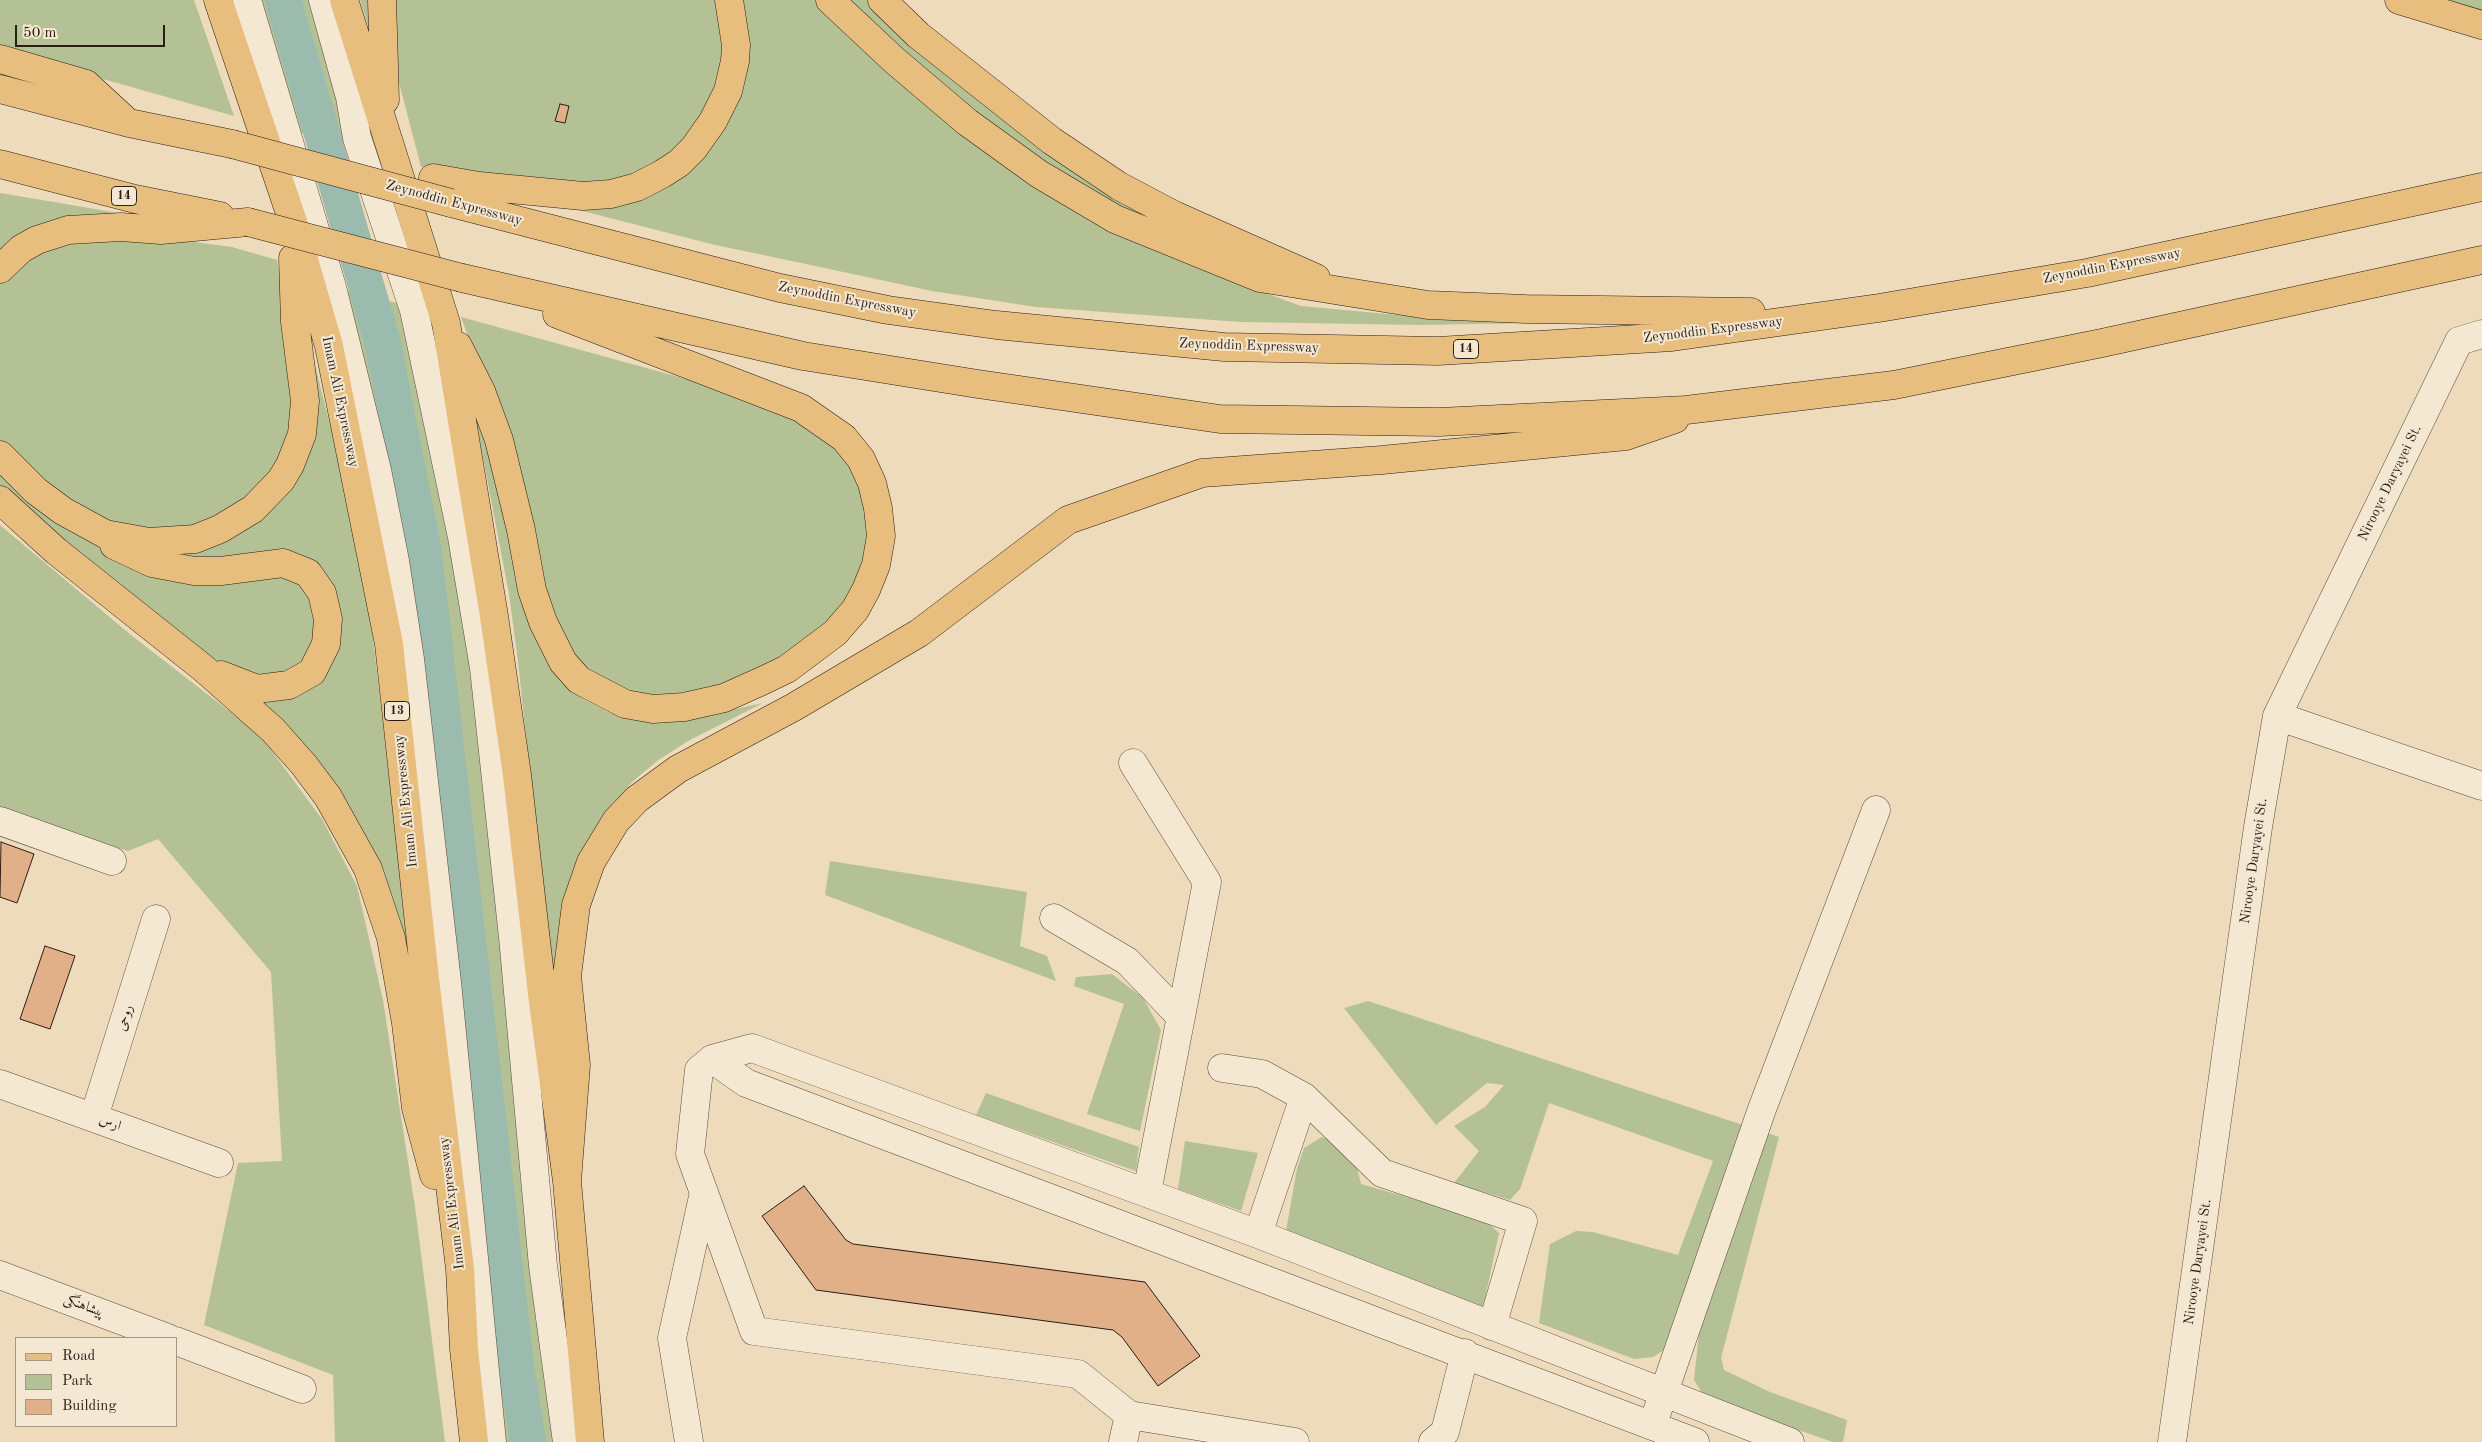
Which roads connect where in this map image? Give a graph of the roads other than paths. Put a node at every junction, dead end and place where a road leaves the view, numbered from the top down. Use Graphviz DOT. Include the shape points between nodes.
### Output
graph roads {
  1 [pos="246,0"];
  2 [pos="323,0"];
  3 [pos="344,0"];
  4 [pos="382,0"];
  5 [pos="729,0"];
  6 [pos="830,0"];
  7 [pos="882,0"];
  8 [pos="2399,0"];
  9 [pos="218,1"];
  10 [pos="2482,25"];
  11 [pos="0,59"];
  12 [pos="0,90"];
  13 [pos="129,123"];
  14 [pos="386,136"];
  15 [pos="0,164"];
  16 [pos="342,174"];
  17 [pos="2482,187"];
  18 [pos="248,222"];
  19 [pos="293,222"];
  20 [pos="2482,260"];
  21 [pos="0,269"];
  22 [pos="462,278"];
  23 [pos="1347,292"];
  24 [pos="1845,312"];
  25 [pos="446,324"];
  26 [pos="2482,334"];
  27 [pos="1707,408"];
  28 [pos="0,455"];
  29 [pos="0,500"];
  30 [pos="89,526"];
  31 [pos="203,668"];
  32 [pos="2277,716"];
  33 [pos="1133,763"];
  34 [pos="2482,786"];
  35 [pos="1876,810"];
  36 [pos="0,821"];
  37 [pos="112,861"];
  38 [pos="1054,918"];
  39 [pos="156,919"];
  40 [pos="1180,1016"];
  41 [pos="712,1059"];
  42 [pos="1222,1068"];
  43 [pos="0,1084"];
  44 [pos="1304,1097"];
  45 [pos="94,1117"];
  46 [pos="219,1163"];
  47 [pos="567,1181"];
  48 [pos="704,1192"];
  49 [pos="1147,1192"];
  50 [pos="1258,1234"];
  51 [pos="460,1269"];
  52 [pos="0,1274"];
  53 [pos="1372,1279"];
  54 [pos="1359,1314"];
  55 [pos="1492,1326"];
  56 [pos="165,1337"];
  57 [pos="178,1342"];
  58 [pos="1465,1353"];
  59 [pos="302,1389"];
  60 [pos="1664,1394"];
  61 [pos="1129,1415"];
  62 [pos="1652,1425"];
  63 [pos="474,1442"];
  64 [pos="492,1442"];
  65 [pos="566,1442"];
  66 [pos="590,1442"];
  67 [pos="689,1442"];
  68 [pos="1123,1442"];
  69 [pos="1295,1442"];
  70 [pos="1433,1442"];
  71 [pos="1695,1442"];
  72 [pos="1790,1442"];
  73 [pos="2172,1442"];
  1 -- 64 [label="street" via="332,287 377,470 395,561 410,659 447,982"];
  2 -- 65 [label="street" via="350,97 357,138 414,310 462,537 484,668 543,1266"];
  3 -- 14 [label="main road"];
  4 -- 14 [label="main road"];
  5 -- 16 [label="main road, bridge" via="736,45 728,91 694,148 679,163 636,187 610,194 583,196 433,178"];
  6 -- 23 [label="main road" via="967,122 1038,174 1115,219 1260,278"];
  7 -- 23 [label="main road" via="918,35 1022,118 1119,186 1174,215"];
  8 -- 10 [label="main road"];
  9 -- 19 [label="main road, Imam Ali Expressway / 13"];
  11 -- 13 [label="main road" via="86,84"];
  12 -- 13 [label="main road, Zeynoddin Expressway / 14"];
  13 -- 16 [label="main road, Zeynoddin Expressway / 14, bridge" via="232,144"];
  14 -- 25 [label="main road"];
  15 -- 18 [label="main road, 14" via="135,199"];
  16 -- 24 [label="main road, Zeynoddin Expressway / 14, bridge" via="780,288 888,310 996,325 1224,348 1438,351 1653,339"];
  17 -- 24 [label="main road, Zeynoddin Expressway / 14" via="2086,273"];
  18 -- 21 [label="main road" via="161,230 122,227 68,230 21,249"];
  18 -- 22 [label="main road, 14, bridge"];
  19 -- 30 [label="main road" via="295,322 305,401 298,447 281,480 253,509 220,530 195,539 149,542 106,534"];
  19 -- 51 [label="main road, Imam Ali Expressway / 13" via="329,346 389,644"];
  20 -- 27 [label="main road, 14" via="2102,344 1894,385"];
  22 -- 25 [label="main road" via="801,408 844,438 861,459 872,483 881,536 876,565 855,610 835,633 787,668 724,698 684,707 653,709 625,704 579,680 562,662 543,622 532,590 499,440 481,391"];
  22 -- 27 [label="main road, 14" via="803,356 1220,419 1439,422"];
  23 -- 24 [label="main road" via="1428,304 1496,308"];
  25 -- 47 [label="main road" via="494,616"];
  26 -- 32 [label="street, Nirooye Daryayei St." via="2459,342"];
  27 -- 47 [label="main road" via="1626,436 1382,460 1202,473 1166,485 1068,520 919,633 794,707 678,769 636,799 616,821 591,862 576,906 567,976 576,1065"];
  28 -- 30 [label="main road" via="36,491"];
  29 -- 31 [label="main road" via="56,551"];
  30 -- 31 [label="main road" via="120,549 152,563 194,571 221,571 283,563 308,573 322,593 328,619 326,644 312,672 289,685 256,689"];
  31 -- 51 [label="main road" via="273,730 304,765 345,823 368,869 391,938 416,1108"];
  32 -- 34 [label="street"];
  32 -- 73 [label="street, Nirooye Daryayei St." via="2258,827"];
  33 -- 40 [label="street" via="1207,882"];
  35 -- 60 [label="street" via="1762,1109"];
  36 -- 37 [label="street"];
  38 -- 40 [label="street" via="1127,961"];
  39 -- 45 [label="street, روحی"];
  40 -- 49 [label="street"];
  41 -- 48 [label="street" via="699,1070 690,1154"];
  41 -- 49 [label="street" via="752,1048"];
  41 -- 54 [label="street" via="746,1083"];
  42 -- 44 [label="street" via="1262,1074"];
  43 -- 45 [label="street, ارس"];
  44 -- 50 [label="street"];
  44 -- 55 [label="street" via="1382,1173 1523,1221"];
  45 -- 46 [label="street, ارس"];
  47 -- 66 [label="main road"];
  48 -- 61 [label="street" via="754,1331 1078,1374"];
  48 -- 67 [label="street" via="672,1338"];
  49 -- 50 [label="street"];
  50 -- 53 [label="street"];
  51 -- 63 [label="main road, Imam Ali Expressway / 13"];
  52 -- 56 [label="street, پیشاهنگی"];
  53 -- 54 [label="street"];
  53 -- 55 [label="street"];
  54 -- 58 [label="street"];
  55 -- 60 [label="street"];
  57 -- 59 [label="street"];
  58 -- 62 [label="street"];
  58 -- 70 [label="street" via="1445,1432"];
  60 -- 62 [label="street"];
  60 -- 72 [label="street"];
  61 -- 68 [label="street"];
  61 -- 69 [label="street"];
  62 -- 71 [label="street"];
}
